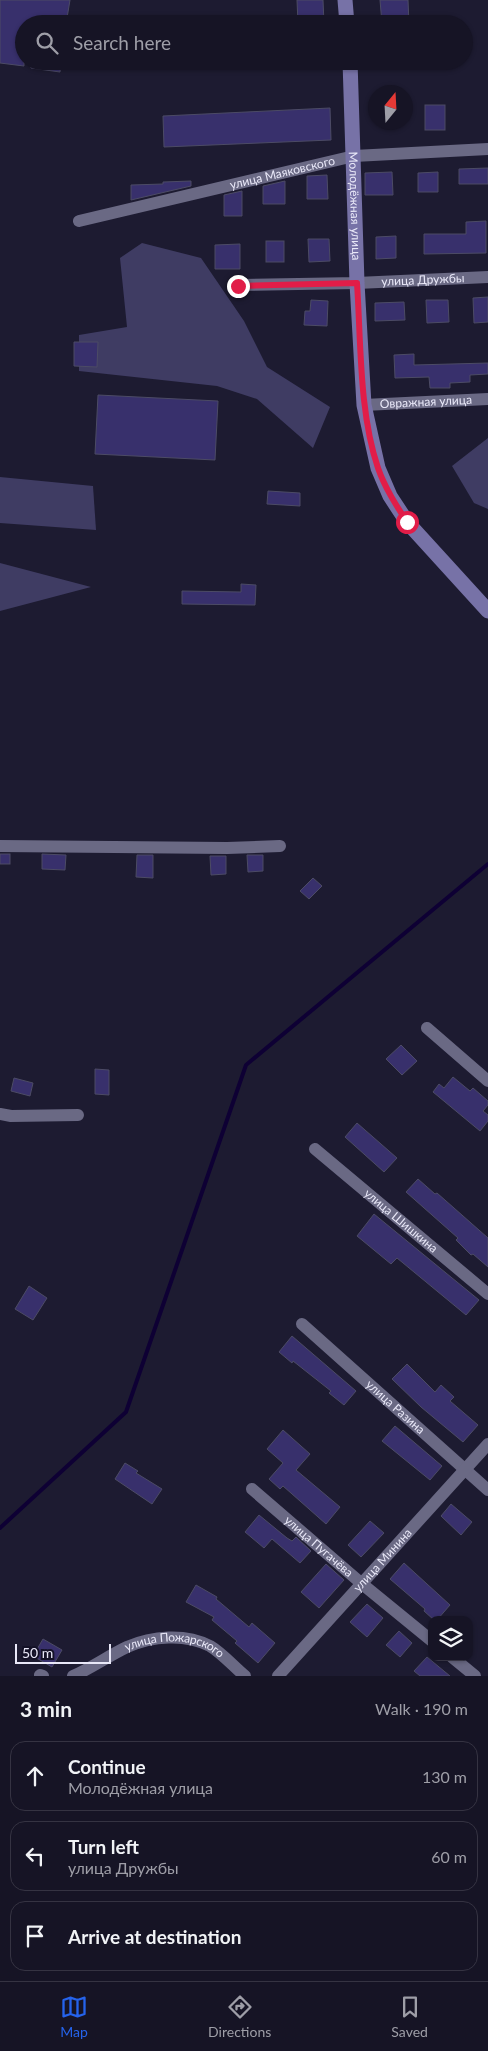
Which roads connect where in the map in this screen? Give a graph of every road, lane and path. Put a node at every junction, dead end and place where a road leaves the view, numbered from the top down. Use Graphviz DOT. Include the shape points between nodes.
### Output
graph roads {
  1 [pos="345,0"];
  2 [pos="346,15"];
  3 [pos="350,70"];
  4 [pos="488,149"];
  5 [pos="354,156"];
  6 [pos="79,221"];
  7 [pos="488,277"];
  8 [pos="357,283"];
  9 [pos="238,286"];
  10 [pos="488,399"];
  11 [pos="364,405"];
  12 [pos="488,611"];
  13 [pos="0,846"];
  14 [pos="280,846"];
  15 [pos="427,1028"];
  16 [pos="488,1081"];
  17 [pos="0,1114"];
  18 [pos="78,1115"];
  19 [pos="315,1149"];
  20 [pos="488,1294"];
  21 [pos="302,1324"];
  22 [pos="488,1444"];
  23 [pos="465,1470"];
  24 [pos="252,1489"];
  25 [pos="488,1490"];
  26 [pos="361,1583"];
  27 [pos="428,1638"];
  28 [pos="457,1661"];
  29 [pos="73,1676"];
  30 [pos="245,1676"];
  31 [pos="278,1676"];
  32 [pos="475,1676"];
  1 -- 2 [label="main road"];
  3 -- 5 [label="main road, Молодёжная улица"];
  4 -- 5 [label="street, улица Маяковского"];
  5 -- 6 [label="street, улица Маяковского"];
  5 -- 8 [label="main road, Молодёжная улица"];
  7 -- 8 [label="street, улица Дружбы"];
  8 -- 9 [label="street, улица Дружбы"];
  8 -- 11 [label="main road, Молодёжная улица"];
  10 -- 11 [label="street, Овражная улица"];
  11 -- 12 [label="main road, Молодёжная улица" via="378,468 390,496 407,522"];
  13 -- 14 [label="street"];
  15 -- 16 [label="street"];
  17 -- 18 [label="street"];
  19 -- 20 [label="street, улица Шишкина"];
  21 -- 23 [label="street, улица Разина"];
  22 -- 23 [label="street, улица Минина"];
  23 -- 25 [label="street, улица Разина"];
  23 -- 26 [label="street, улица Минина"];
  24 -- 26 [label="street, улица Пугачёва"];
  26 -- 27 [label="street, улица Пугачёва"];
  26 -- 31 [label="street, улица Минина"];
  28 -- 32 [label="street"];
  29 -- 30 [label="street, улица Пожарского" via="128,1647 152,1639 176,1638 195,1640 210,1647"];
}
